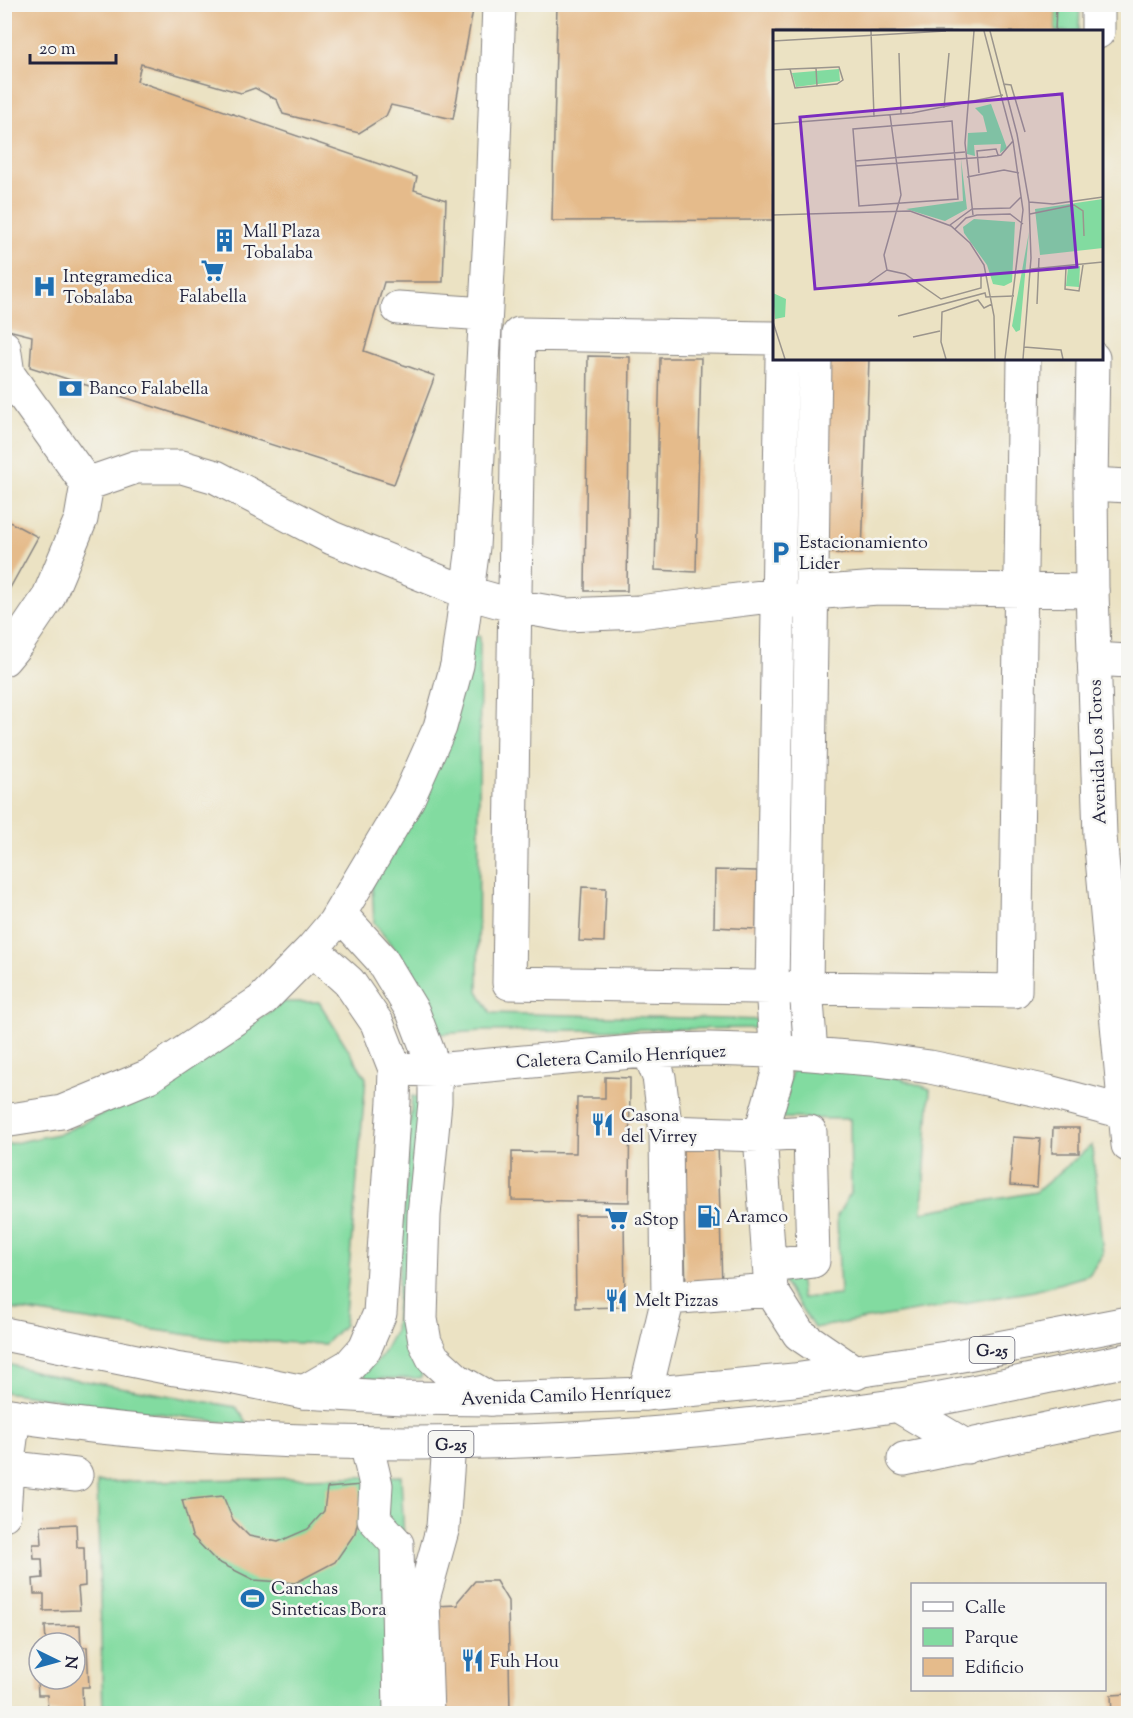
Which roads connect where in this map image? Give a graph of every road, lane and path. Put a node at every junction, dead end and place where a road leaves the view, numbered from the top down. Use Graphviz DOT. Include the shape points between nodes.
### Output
graph roads {
  1 [pos="499,4"];
  2 [pos="1098,4"];
  3 [pos="1098,30"];
  4 [pos="398,308"];
  5 [pos="485,314"];
  6 [pos="773,338"];
  7 [pos="4,347"];
  8 [pos="782,360"];
  9 [pos="815,360"];
  10 [pos="1024,360"];
  11 [pos="1093,360"];
  12 [pos="87,484"];
  13 [pos="1091,484"];
  14 [pos="1128,486"];
  15 [pos="1021,590"];
  16 [pos="1092,591"];
  17 [pos="468,593"];
  18 [pos="812,593"];
  19 [pos="778,595"];
  20 [pos="515,606"];
  21 [pos="4,658"];
  22 [pos="1094,659"];
  23 [pos="1128,661"];
  24 [pos="340,914"];
  25 [pos="1119,946"];
  26 [pos="312,949"];
  27 [pos="772,987"];
  28 [pos="806,988"];
  29 [pos="643,1051"];
  30 [pos="775,1051"];
  31 [pos="811,1053"];
  32 [pos="395,1069"];
  33 [pos="435,1070"];
  34 [pos="1126,1112"];
  35 [pos="4,1121"];
  36 [pos="666,1132"];
  37 [pos="760,1135"];
  38 [pos="1128,1145"];
  39 [pos="770,1278"];
  40 [pos="668,1298"];
  41 [pos="1128,1323"];
  42 [pos="4,1334"];
  43 [pos="1128,1360"];
  44 [pos="855,1373"];
  45 [pos="304,1392"];
  46 [pos="645,1394"];
  47 [pos="490,1399"];
  48 [pos="897,1405"];
  49 [pos="1128,1412"];
  50 [pos="9,1415"];
  51 [pos="366,1443"];
  52 [pos="449,1444"];
  53 [pos="967,1447"];
  54 [pos="904,1459"];
  55 [pos="6,1467"];
  56 [pos="76,1475"];
  57 [pos="4,1514"];
  58 [pos="400,1713"];
  59 [pos="428,1713"];
  1 -- 5 [label="main road"];
  2 -- 3 [label="main road"];
  4 -- 5 [label="main road"];
  5 -- 17 [label="main road"];
  6 -- 20 [label="main road" via="519,334"];
  7 -- 12 [label="main road" via="8,374"];
  8 -- 19 [label="main road"];
  9 -- 18 [label="main road"];
  10 -- 15 [label="main road"];
  11 -- 13 [label="main road, Avenida Los Toros"];
  12 -- 17 [label="main road" via="135,467 182,467 216,477 332,538"];
  12 -- 21 [label="main road" via="81,519 48,598"];
  13 -- 14 [label="main road"];
  13 -- 16 [label="main road, Avenida Los Toros"];
  15 -- 16 [label="main road"];
  15 -- 18 [label="main road" via="878,588"];
  15 -- 28 [label="main road" via="1015,991"];
  16 -- 22 [label="main road, Avenida Los Toros"];
  17 -- 20 [label="main road"];
  17 -- 24 [label="main road" via="457,665 440,727 408,800"];
  18 -- 19 [label="main road" via="804,601 788,602"];
  18 -- 28 [label="main road"];
  19 -- 20 [label="main road" via="639,612 566,615"];
  19 -- 27 [label="main road"];
  20 -- 27 [label="main road" via="509,983"];
  22 -- 23 [label="main road"];
  22 -- 25 [label="main road, Avenida Los Toros" via="1100,836"];
  24 -- 26 [label="main road"];
  24 -- 33 [label="main road" via="381,959 413,1012"];
  25 -- 34 [label="main road, Avenida Los Toros"];
  26 -- 32 [label="main road" via="348,982 377,1023"];
  26 -- 35 [label="main road" via="261,1001 149,1076 62,1112"];
  27 -- 28 [label="main road"];
  27 -- 30 [label="main road"];
  28 -- 31 [label="main road"];
  29 -- 30 [label="main road, Caletera Camilo Henríquez"];
  29 -- 33 [label="main road, Caletera Camilo Henríquez"];
  29 -- 36 [label="main road" via="652,1059 659,1077"];
  30 -- 31 [label="main road, Caletera Camilo Henríquez"];
  30 -- 37 [label="main road" via="778,1073"];
  31 -- 34 [label="main road, Caletera Camilo Henríquez" via="930,1067"];
  32 -- 33 [label="main road, Caletera Camilo Henríquez"];
  32 -- 45 [label="main road" via="381,1313 365,1348 350,1365"];
  33 -- 47 [label="main road" via="424,1215 424,1342 433,1358 457,1380"];
  34 -- 38 [label="main road, Avenida Los Toros"];
  36 -- 37 [label="main road"];
  36 -- 40 [label="main road"];
  37 -- 39 [label="main road"];
  37 -- 39 [label="main road" via="810,1132 813,1261"];
  39 -- 40 [label="main road"];
  39 -- 44 [label="main road" via="799,1334"];
  40 -- 46 [label="main road"];
  41 -- 44 [label="main road, Avenida Camilo Henríquez / G-25"];
  42 -- 45 [label="main road, Avenida Camilo Henríquez / G-25"];
  43 -- 48 [label="main road, G-25"];
  44 -- 46 [label="main road, Avenida Camilo Henríquez / G-25"];
  45 -- 47 [label="main road, Avenida Camilo Henríquez / G-25"];
  46 -- 47 [label="main road, Avenida Camilo Henríquez / G-25"];
  48 -- 52 [label="main road, G-25" via="654,1433"];
  48 -- 53 [label="main road"];
  49 -- 53 [label="main road"];
  50 -- 51 [label="main road, G-25" via="175,1435"];
  50 -- 55 [label="main road"];
  51 -- 52 [label="main road, G-25"];
  51 -- 58 [label="main road" via="376,1485 375,1519 397,1544"];
  52 -- 59 [label="main road" via="443,1527 423,1599"];
  53 -- 54 [label="main road"];
  55 -- 56 [label="main road"];
  55 -- 57 [label="main road"];
}
